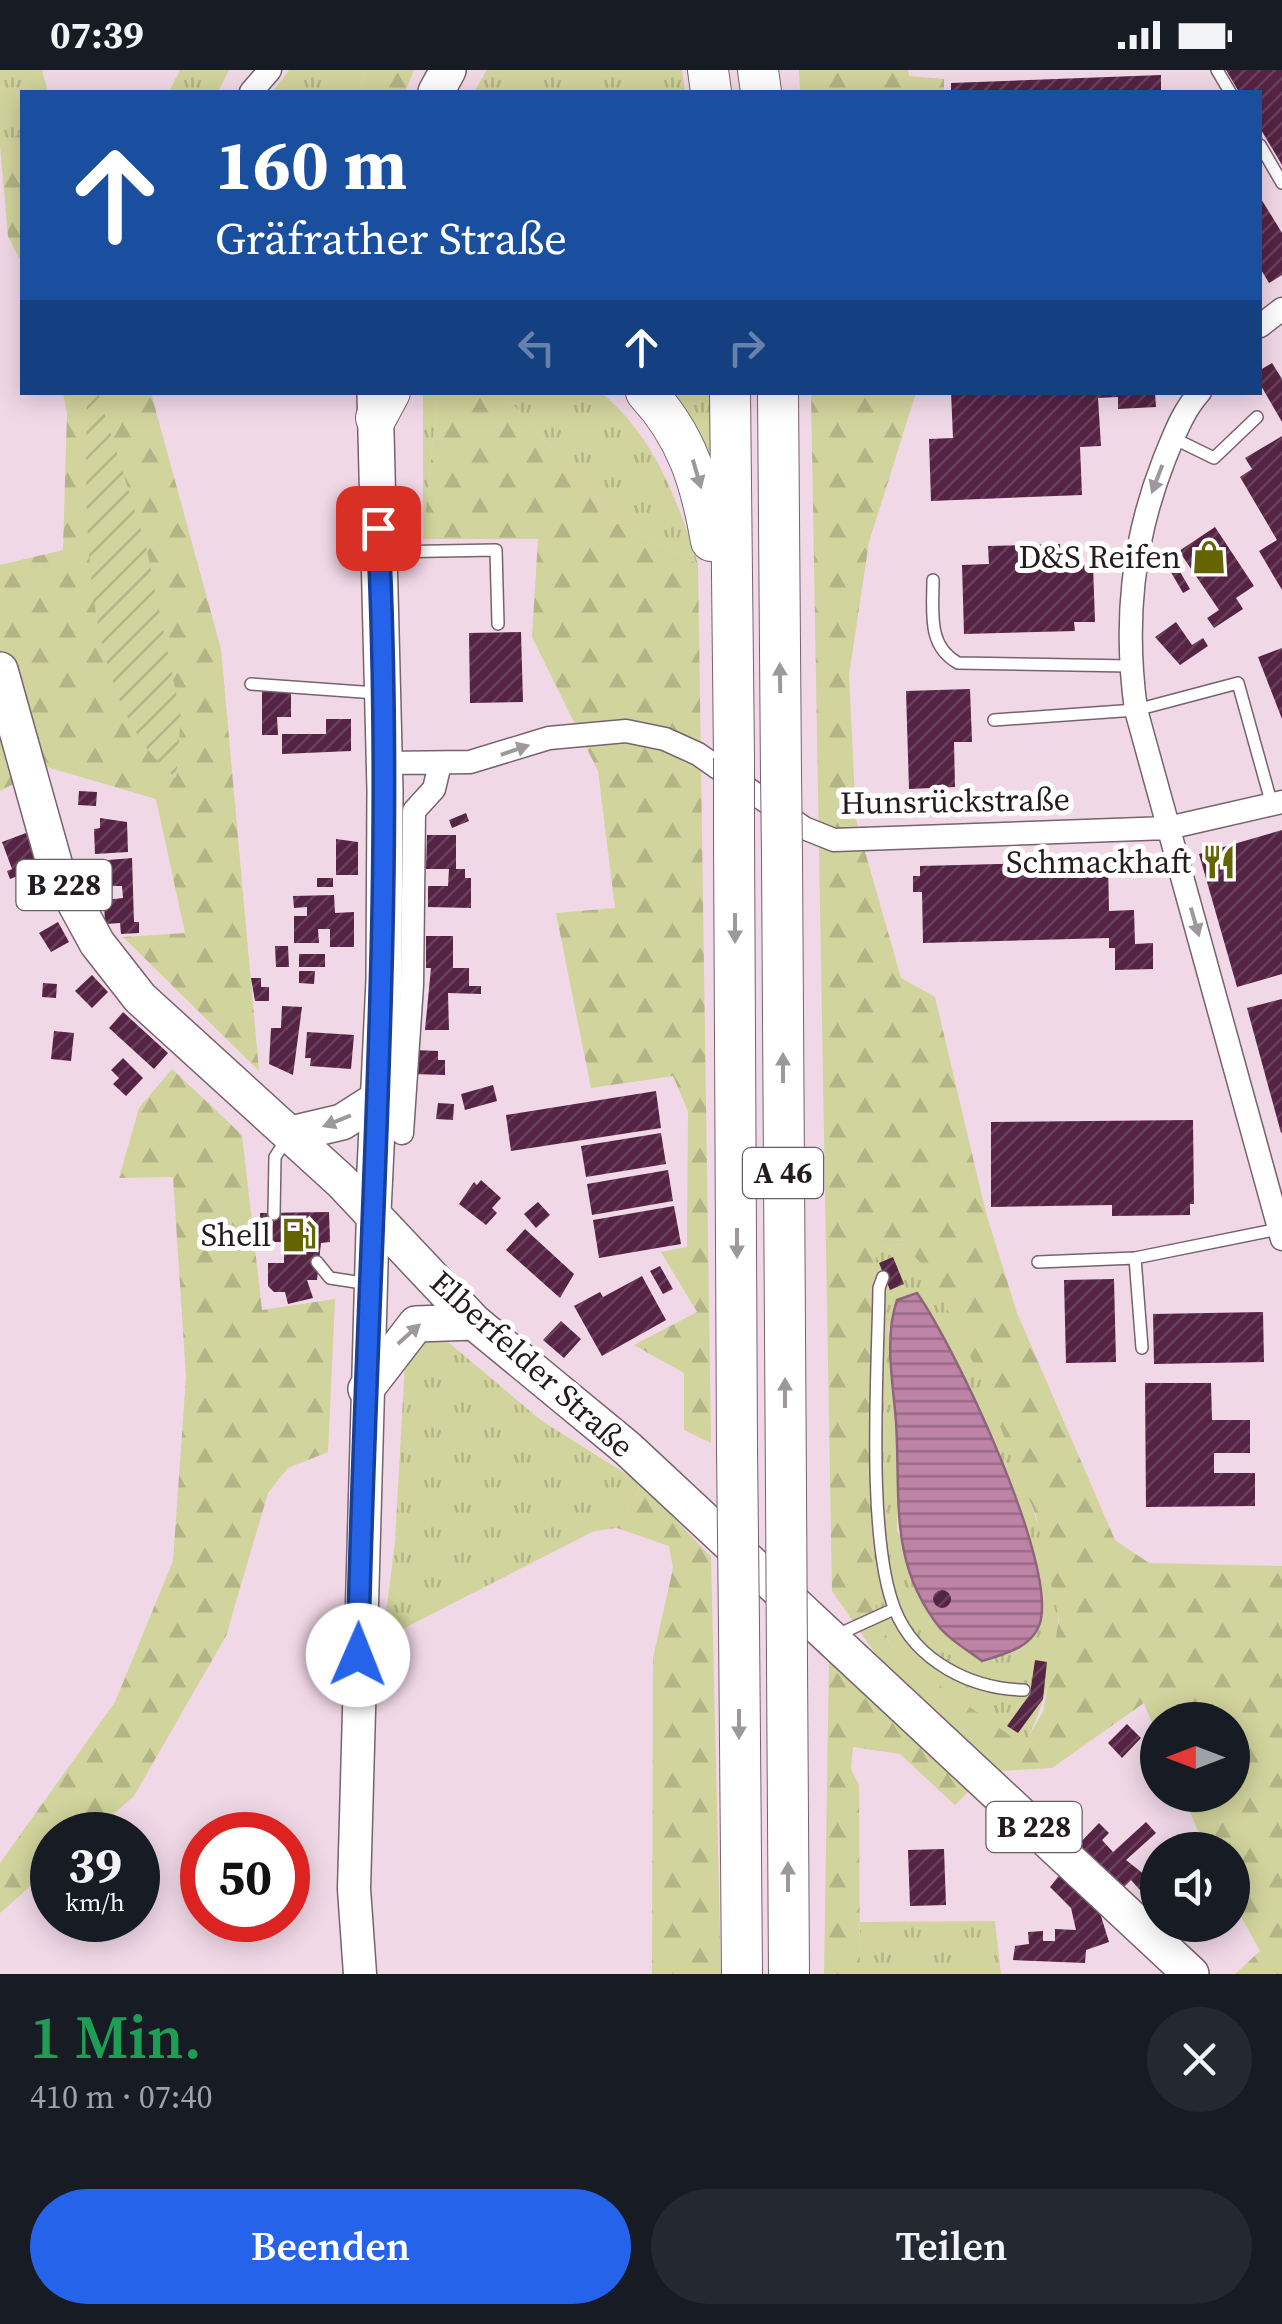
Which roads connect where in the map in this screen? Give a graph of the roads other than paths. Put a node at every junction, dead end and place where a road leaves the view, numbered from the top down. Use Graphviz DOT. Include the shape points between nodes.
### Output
graph roads {
  1 [pos="270,70"];
  2 [pos="253,90"];
  3 [pos="1262,148"];
  4 [pos="1282,183"];
  5 [pos="649,395"];
  6 [pos="730,395"];
  7 [pos="778,395"];
  8 [pos="1197,395"];
  9 [pos="381,401"];
  10 [pos="1257,417"];
  11 [pos="1173,438"];
  12 [pos="380,552"];
  13 [pos="933,580"];
  14 [pos="498,624"];
  15 [pos="729,659"];
  16 [pos="1130,666"];
  17 [pos="0,670"];
  18 [pos="251,684"];
  19 [pos="385,694"];
  20 [pos="1136,710"];
  21 [pos="994,720"];
  22 [pos="415,763"];
  23 [pos="1277,804"];
  24 [pos="1168,828"];
  25 [pos="386,1121"];
  26 [pos="291,1134"];
  27 [pos="1277,1197"];
  28 [pos="372,1212"];
  29 [pos="274,1214"];
  30 [pos="1281,1234"];
  31 [pos="1136,1258"];
  32 [pos="316,1262"];
  33 [pos="1038,1262"];
  34 [pos="883,1277"];
  35 [pos="368,1284"];
  36 [pos="474,1322"];
  37 [pos="1142,1348"];
  38 [pos="366,1390"];
  39 [pos="894,1609"];
  40 [pos="833,1637"];
  41 [pos="1024,1690"];
  42 [pos="360,1974"];
  43 [pos="742,1974"];
  44 [pos="789,1974"];
  45 [pos="1192,1974"];
  1 -- 2 [label="street"];
  3 -- 4 [label="lane"];
  5 -- 15 [label="highway, one-way" via="692,457"];
  6 -- 15 [label="highway, A 46"];
  44 -- 7 [label="highway, A 46, one-way, bridge"];
  8 -- 11 [label="street"];
  9 -- 12 [label="main road"];
  10 -- 11 [label="lane" via="1214,458"];
  11 -- 16 [label="street, one-way" via="1146,506 1135,557"];
  12 -- 14 [label="lane" via="496,550"];
  12 -- 19 [label="main road"];
  13 -- 16 [label="lane" via="934,636 942,654 958,663"];
  15 -- 43 [label="highway, A 46, one-way, bridge"];
  16 -- 20 [label="street"];
  17 -- 26 [label="main road, Elberfelder Straße / B 228" via="54,866 97,943 140,998"];
  18 -- 19 [label="lane"];
  19 -- 22 [label="main road"];
  20 -- 21 [label="lane"];
  20 -- 23 [label="lane" via="1238,684"];
  20 -- 24 [label="street"];
  22 -- 24 [label="street, Hunsrückstraße, one-way" via="502,756 549,738 626,732 698,754 804,828 834,840"];
  22 -- 25 [label="main road" via="384,980"];
  22 -- 25 [label="street" via="434,789 414,811 412,985"];
  23 -- 24 [label="street, Hunsrückstraße"];
  24 -- 27 [label="street, one-way"];
  25 -- 26 [label="main road, one-way"];
  25 -- 28 [label="main road"];
  26 -- 28 [label="main road, Elberfelder Straße / B 228"];
  26 -- 29 [label="lane" via="275,1157"];
  27 -- 30 [label="street"];
  28 -- 35 [label="main road"];
  28 -- 36 [label="main road, Elberfelder Straße / B 228"];
  30 -- 31 [label="lane"];
  31 -- 33 [label="lane"];
  31 -- 37 [label="lane"];
  32 -- 35 [label="lane" via="330,1278"];
  34 -- 39 [label="lane" via="880,1525"];
  35 -- 38 [label="main road"];
  38 -- 36 [label="main road, one-way" via="416,1324"];
  36 -- 40 [label="main road, Elberfelder Straße / B 228" via="627,1448"];
  38 -- 42 [label="main road" via="354,1889"];
  39 -- 40 [label="lane"];
  39 -- 41 [label="lane" via="924,1649 968,1682"];
  40 -- 45 [label="main road, Elberfelder Straße / B 228"];
}
